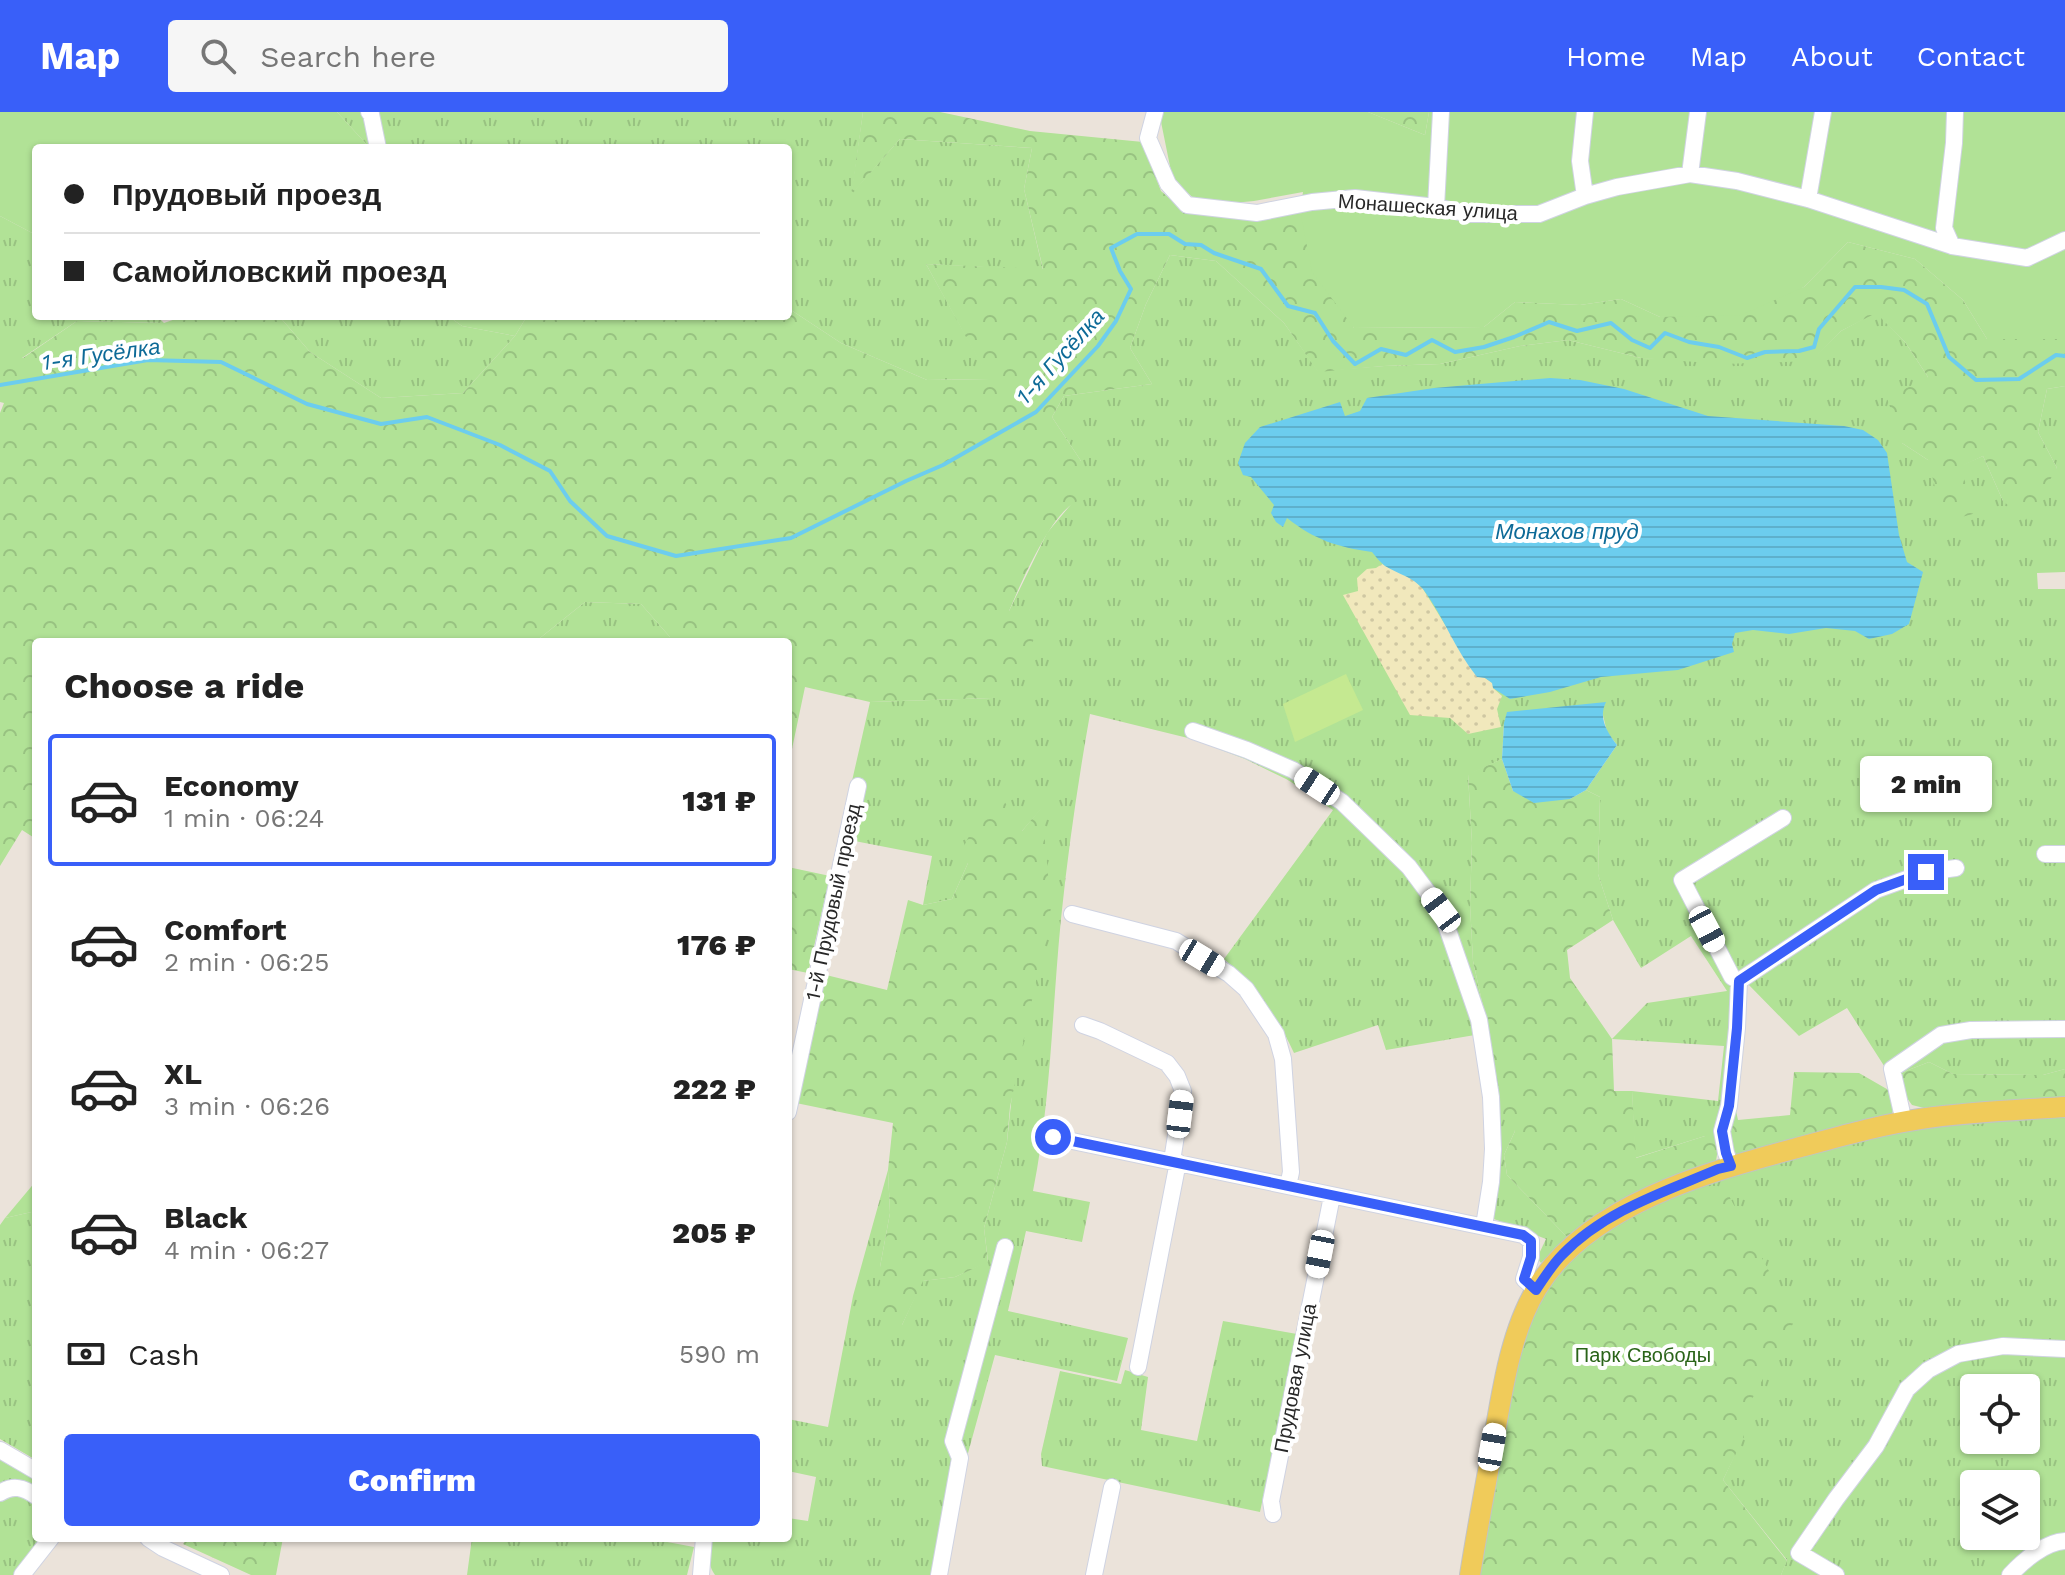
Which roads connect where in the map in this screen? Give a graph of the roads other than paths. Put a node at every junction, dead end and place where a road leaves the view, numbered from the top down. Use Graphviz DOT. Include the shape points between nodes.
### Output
graph roads {
  1 [pos="369,112"];
  2 [pos="1155,112"];
  3 [pos="1441,112"];
  4 [pos="1585,112"];
  5 [pos="1698,112"];
  6 [pos="1823,112"];
  7 [pos="1955,112"];
  8 [pos="377,144"];
  9 [pos="1690,174"];
  10 [pos="1585,196"];
  11 [pos="1808,199"];
  12 [pos="1436,207"];
  13 [pos="2065,240"];
  14 [pos="1952,246"];
  15 [pos="1193,731"];
  16 [pos="858,786"];
  17 [pos="1783,818"];
  18 [pos="2045,854"];
  19 [pos="2065,854"];
  20 [pos="1956,868"];
  21 [pos="1072,914"];
  22 [pos="1739,981"];
  23 [pos="1083,1025"];
  24 [pos="2065,1029"];
  25 [pos="792,1093"];
  26 [pos="2065,1107"];
  27 [pos="1904,1122"];
  28 [pos="1053,1137"];
  29 [pos="1175,1161"];
  30 [pos="1731,1166"];
  31 [pos="1288,1186"];
  32 [pos="1332,1196"];
  33 [pos="1484,1226"];
  34 [pos="1005,1247"];
  35 [pos="1536,1290"];
  36 [pos="2065,1349"];
  37 [pos="1138,1367"];
  38 [pos="0,1450"];
  39 [pos="32,1469"];
  40 [pos="1112,1487"];
  41 [pos="0,1493"];
  42 [pos="32,1493"];
  43 [pos="1273,1514"];
  44 [pos="2065,1541"];
  45 [pos="48,1542"];
  46 [pos="154,1542"];
  47 [pos="704,1542"];
  48 [pos="22,1575"];
  49 [pos="221,1575"];
  50 [pos="701,1575"];
  51 [pos="939,1575"];
  52 [pos="1094,1575"];
  53 [pos="1470,1575"];
  54 [pos="1836,1575"];
  55 [pos="2010,1575"];
  1 -- 8 [label="street"];
  2 -- 12 [label="street, Монашеская улица" via="1148,138 1168,184 1187,205 1257,213 1355,198"];
  3 -- 12 [label="street"];
  4 -- 10 [label="street" via="1580,161"];
  5 -- 9 [label="street"];
  6 -- 11 [label="street"];
  7 -- 14 [label="street" via="1944,228"];
  9 -- 10 [label="street, Монашеская улица"];
  9 -- 11 [label="street, Монашеская улица"];
  10 -- 12 [label="street, Монашеская улица" via="1539,214 1469,214"];
  11 -- 14 [label="street, Монашеская улица"];
  13 -- 14 [label="street, Монашеская улица" via="2027,258"];
  15 -- 33 [label="street" via="1293,770 1342,802 1409,867 1441,910 1479,1020 1491,1097 1493,1149"];
  16 -- 25 [label="street, 1-й Прудовый проезд"];
  17 -- 22 [label="street" via="1682,880 1732,977"];
  18 -- 19 [label="street"];
  20 -- 22 [label="street" via="1926,872 1876,890"];
  21 -- 31 [label="street" via="1176,941 1246,989 1276,1034 1283,1059"];
  22 -- 30 [label="street" via="1729,1106 1722,1131"];
  23 -- 29 [label="street" via="1167,1063 1177,1076 1183,1091"];
  24 -- 27 [label="street" via="1941,1035 1892,1069"];
  26 -- 27 [label="main road"];
  27 -- 30 [label="main road"];
  28 -- 29 [label="street"];
  29 -- 31 [label="street"];
  29 -- 37 [label="street"];
  30 -- 35 [label="main road" via="1629,1207 1591,1231 1562,1254"];
  31 -- 32 [label="street"];
  32 -- 33 [label="street"];
  32 -- 43 [label="street, Прудовая улица" via="1271,1501"];
  33 -- 35 [label="street" via="1531,1241 1524,1279"];
  34 -- 51 [label="street" via="953,1441 960,1458"];
  35 -- 53 [label="main road" via="1521,1322 1502,1393"];
  36 -- 54 [label="street" via="2003,1346 1958,1354 1907,1389 1876,1446 1799,1553"];
  38 -- 39 [label="street"];
  40 -- 52 [label="street"];
  41 -- 42 [label="street" via="14,1487"];
  44 -- 55 [label="street" via="2038,1551"];
  45 -- 48 [label="street"];
  46 -- 49 [label="street"];
  47 -- 50 [label="street"];
}
